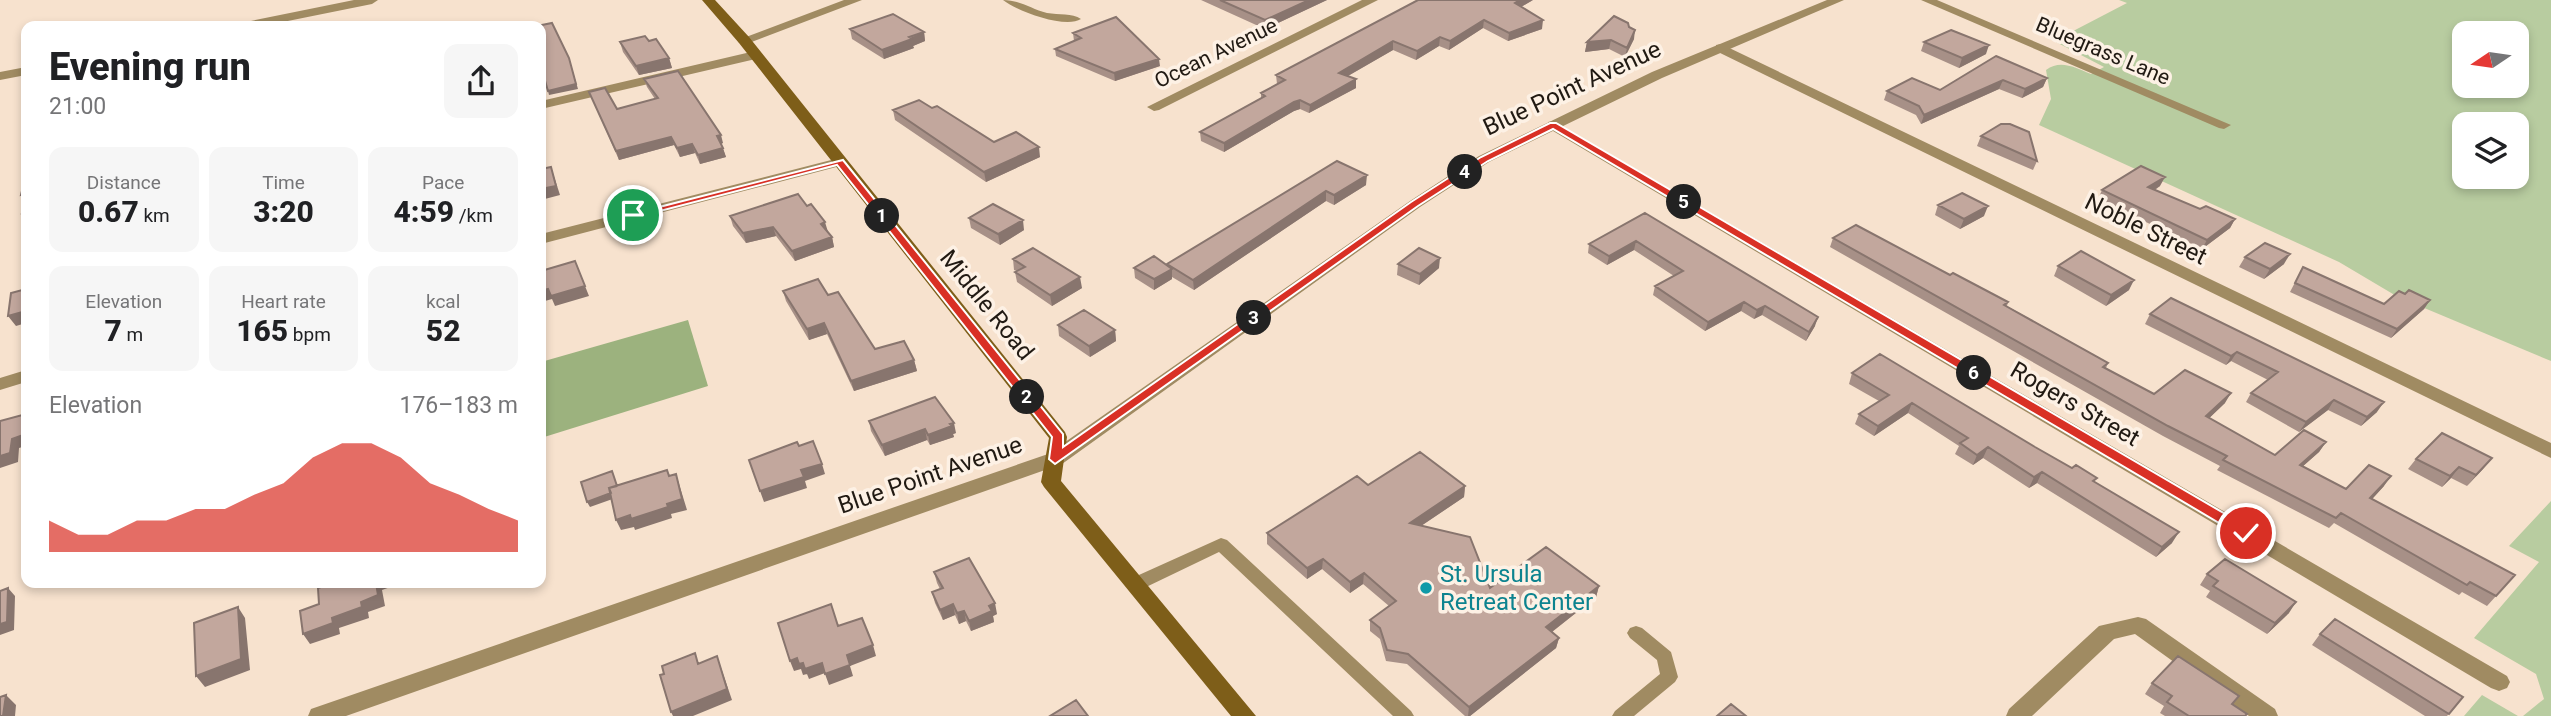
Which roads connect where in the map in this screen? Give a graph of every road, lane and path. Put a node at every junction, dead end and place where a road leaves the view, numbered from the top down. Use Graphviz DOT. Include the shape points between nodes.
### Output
graph roads {
  1 [pos="372,0"];
  2 [pos="708,0"];
  3 [pos="856,0"];
  4 [pos="1008,0"];
  5 [pos="1372,0"];
  6 [pos="1838,0"];
  7 [pos="1927,0"];
  8 [pos="1076,19"];
  9 [pos="270,21"];
  10 [pos="744,40"];
  11 [pos="1721,48"];
  12 [pos="755,55"];
  13 [pos="21,72"];
  14 [pos="0,76"];
  15 [pos="546,104"];
  16 [pos="1154,107"];
  17 [pos="2224,124"];
  18 [pos="1553,125"];
  19 [pos="839,162"];
  20 [pos="546,238"];
  21 [pos="21,377"];
  22 [pos="0,383"];
  23 [pos="2551,451"];
  24 [pos="1055,459"];
  25 [pos="1136,584"];
  26 [pos="1636,634"];
  27 [pos="2500,682"];
  28 [pos="319,716"];
  29 [pos="1245,716"];
  30 [pos="1405,716"];
  31 [pos="1621,716"];
  32 [pos="2017,716"];
  33 [pos="2267,716"];
  1 -- 9 [label="street"];
  2 -- 10 [label="main road, Middle Road"];
  3 -- 10 [label="street"];
  4 -- 8 [label="lane" via="1043,15"];
  5 -- 16 [label="street, Ocean Avenue"];
  6 -- 11 [label="street, Blue Point Avenue"];
  7 -- 17 [label="street, Bluegrass Lane"];
  10 -- 12 [label="main road, Middle Road"];
  11 -- 18 [label="street, Blue Point Avenue"];
  11 -- 23 [label="street, Noble Street"];
  12 -- 15 [label="street"];
  12 -- 19 [label="main road, Middle Road"];
  13 -- 14 [label="street"];
  18 -- 24 [label="street, Blue Point Avenue" via="1484,159 1415,204"];
  18 -- 27 [label="street, Rogers Street"];
  19 -- 20 [label="street"];
  19 -- 24 [label="main road, Middle Road" via="1058,437"];
  21 -- 22 [label="street"];
  24 -- 25 [label="main road, Middle Road" via="1051,482"];
  24 -- 28 [label="street, Blue Point Avenue"];
  25 -- 29 [label="main road, Middle Road"];
  25 -- 30 [label="lane" via="1221,544"];
  26 -- 31 [label="lane" via="1665,656 1669,677"];
  32 -- 33 [label="street" via="2107,632 2138,625"];
}
